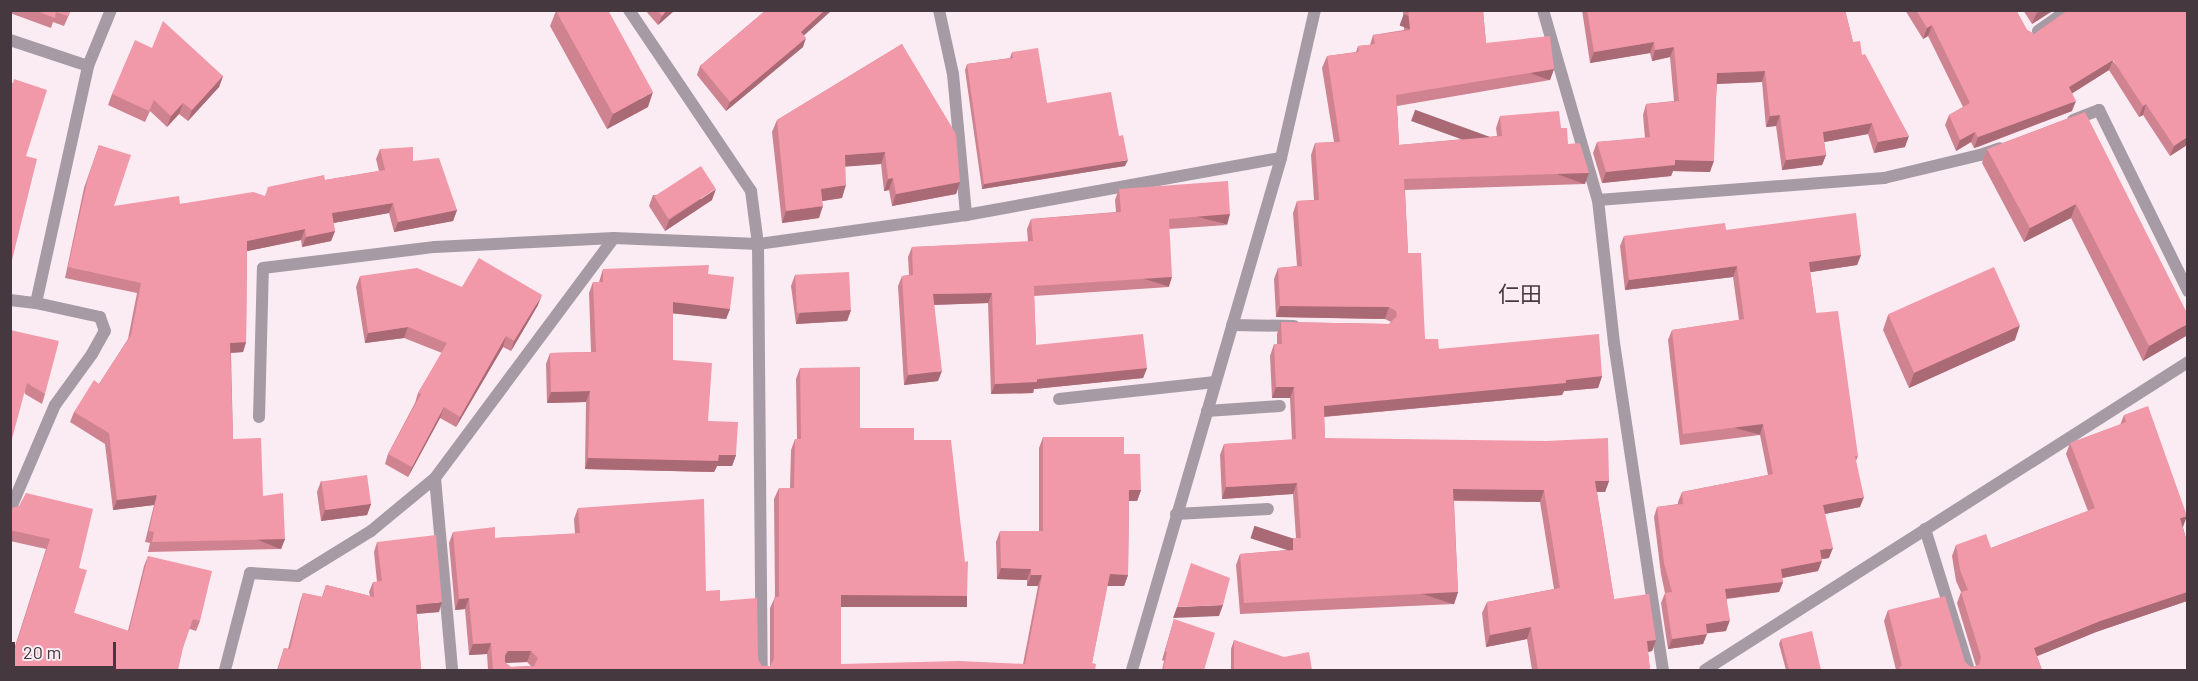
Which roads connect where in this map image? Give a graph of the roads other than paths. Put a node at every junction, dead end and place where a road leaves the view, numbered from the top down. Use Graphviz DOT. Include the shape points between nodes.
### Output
graph roads {
  1 [pos="111,10"];
  2 [pos="629,10"];
  3 [pos="939,10"];
  4 [pos="1315,10"];
  5 [pos="1543,10"];
  6 [pos="2068,10"];
  7 [pos="2024,28"];
  8 [pos="10,40"];
  9 [pos="88,66"];
  10 [pos="2055,127"];
  11 [pos="2012,143"];
  12 [pos="1281,158"];
  13 [pos="1598,200"];
  14 [pos="966,215"];
  15 [pos="614,238"];
  16 [pos="758,244"];
  17 [pos="2187,291"];
  18 [pos="10,300"];
  19 [pos="36,303"];
  20 [pos="1232,326"];
  21 [pos="1303,326"];
  22 [pos="2187,362"];
  23 [pos="1215,382"];
  24 [pos="1059,399"];
  25 [pos="1280,406"];
  26 [pos="1207,411"];
  27 [pos="259,417"];
  28 [pos="435,478"];
  29 [pos="1268,509"];
  30 [pos="10,510"];
  31 [pos="1176,514"];
  32 [pos="1925,530"];
  33 [pos="225,670"];
  34 [pos="452,670"];
  35 [pos="762,670"];
  36 [pos="1132,670"];
  37 [pos="1663,670"];
  38 [pos="1705,670"];
  39 [pos="1969,670"];
  1 -- 9 [label="street"];
  2 -- 16 [label="street" via="751,191"];
  3 -- 14 [label="street" via="953,74"];
  4 -- 12 [label="street"];
  5 -- 13 [label="street"];
  6 -- 7 [label="street" via="2030,36"];
  8 -- 9 [label="street"];
  9 -- 19 [label="street"];
  10 -- 17 [label="street" via="2098,110"];
  11 -- 13 [label="street" via="1980,155 1884,178"];
  12 -- 14 [label="street"];
  12 -- 20 [label="street"];
  13 -- 37 [label="street" via="1614,343"];
  14 -- 16 [label="street"];
  15 -- 16 [label="street"];
  15 -- 27 [label="street" via="435,247 262,268"];
  15 -- 28 [label="street"];
  16 -- 35 [label="street"];
  18 -- 19 [label="street"];
  19 -- 30 [label="street" via="100,317 105,331 56,405"];
  20 -- 21 [label="street"];
  20 -- 23 [label="street"];
  22 -- 32 [label="street"];
  23 -- 24 [label="street"];
  23 -- 26 [label="street"];
  25 -- 26 [label="street"];
  26 -- 31 [label="street"];
  28 -- 33 [label="street" via="371,531 298,576 249,573"];
  28 -- 34 [label="street"];
  29 -- 31 [label="street"];
  31 -- 36 [label="street"];
  32 -- 38 [label="street"];
  32 -- 39 [label="street"];
}
